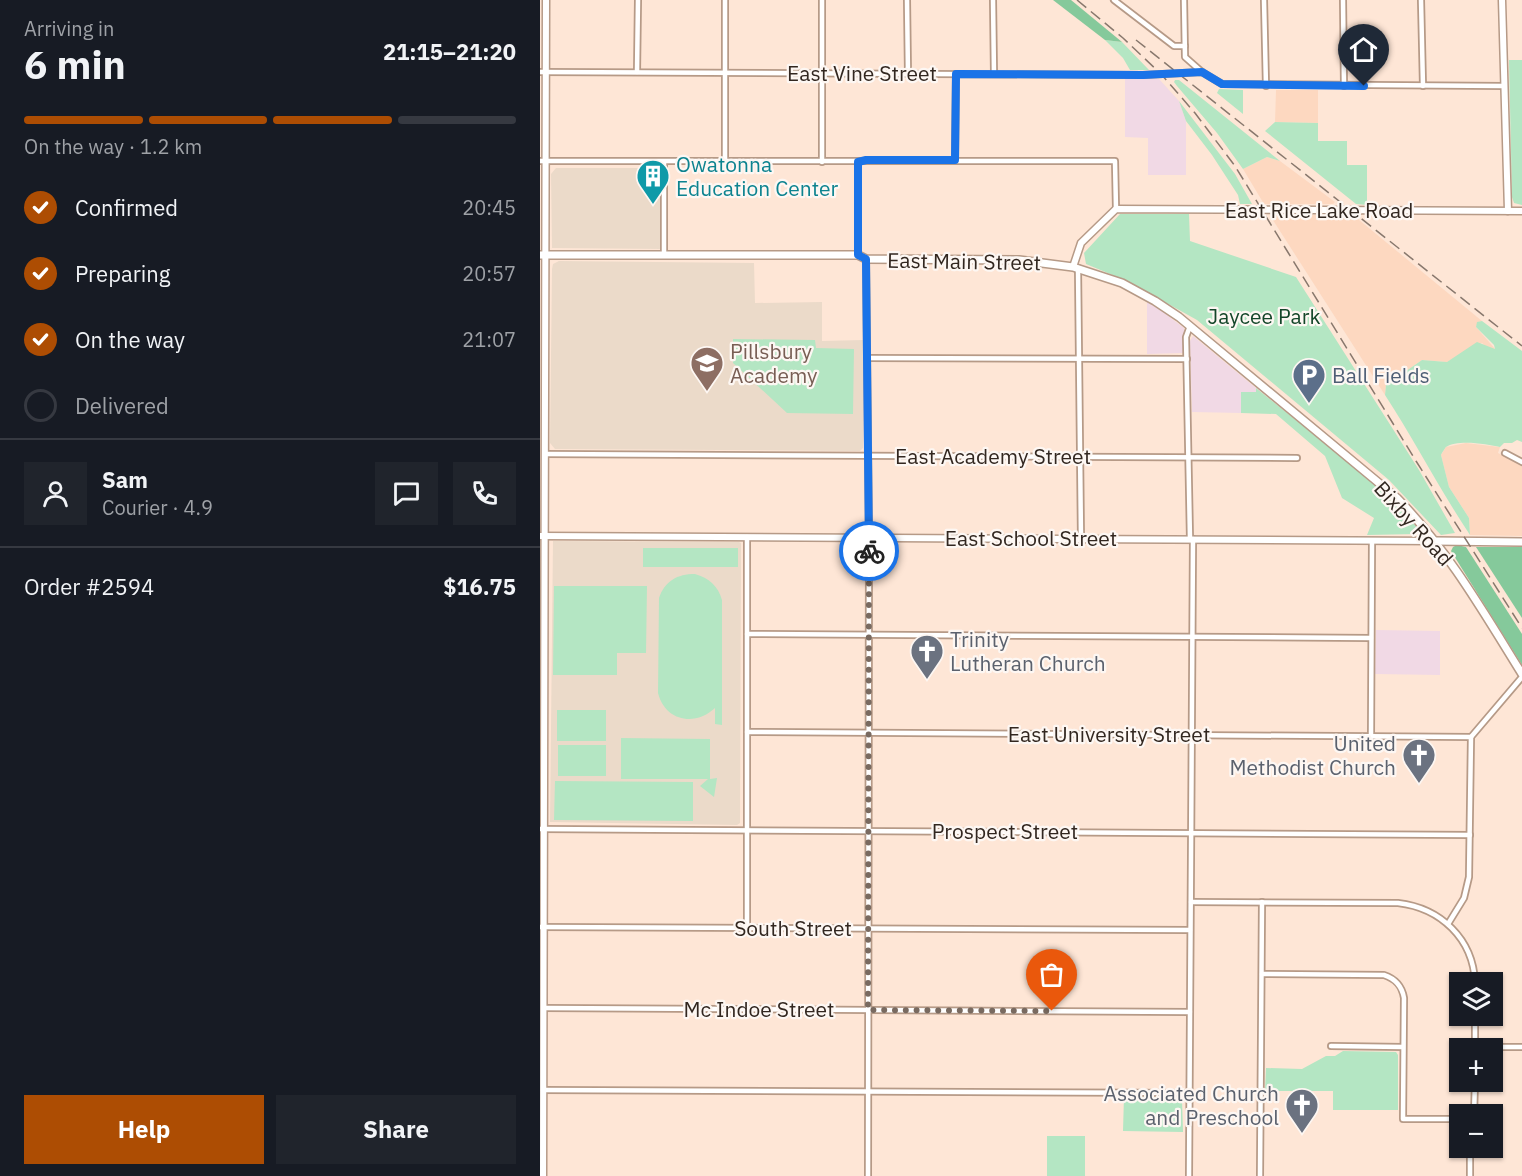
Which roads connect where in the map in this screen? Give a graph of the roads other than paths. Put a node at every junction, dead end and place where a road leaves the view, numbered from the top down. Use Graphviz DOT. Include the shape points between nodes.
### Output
graph roads {
  1 [pos="546,0"];
  2 [pos="638,0"];
  3 [pos="725,0"];
  4 [pos="822,0"];
  5 [pos="907,0"];
  6 [pos="993,0"];
  7 [pos="1114,0"];
  8 [pos="1184,0"];
  9 [pos="1264,0"];
  10 [pos="1343,0"];
  11 [pos="1421,0"];
  12 [pos="1502,0"];
  13 [pos="1185,46"];
  14 [pos="543,72"];
  15 [pos="637,72"];
  16 [pos="725,72"];
  17 [pos="1202,72"];
  18 [pos="822,73"];
  19 [pos="908,74"];
  20 [pos="956,74"];
  21 [pos="994,74"];
  22 [pos="1266,86"];
  23 [pos="1344,86"];
  24 [pos="1423,86"];
  25 [pos="1504,86"];
  26 [pos="955,160"];
  27 [pos="543,161"];
  28 [pos="664,162"];
  29 [pos="725,162"];
  30 [pos="822,162"];
  31 [pos="858,162"];
  32 [pos="1116,209"];
  33 [pos="1508,211"];
  34 [pos="1522,211"];
  35 [pos="543,255"];
  36 [pos="664,255"];
  37 [pos="858,255"];
  38 [pos="866,259"];
  39 [pos="1076,268"];
  40 [pos="1190,326"];
  41 [pos="543,345"];
  42 [pos="867,358"];
  43 [pos="1187,358"];
  44 [pos="1079,359"];
  45 [pos="1248,374"];
  46 [pos="542,430"];
  47 [pos="1505,453"];
  48 [pos="544,454"];
  49 [pos="868,456"];
  50 [pos="1080,457"];
  51 [pos="1189,458"];
  52 [pos="1297,458"];
  53 [pos="1522,462"];
  54 [pos="542,536"];
  55 [pos="747,537"];
  56 [pos="869,537"];
  57 [pos="1081,539"];
  58 [pos="1191,539"];
  59 [pos="1372,541"];
  60 [pos="1435,541"];
  61 [pos="1522,542"];
  62 [pos="542,633"];
  63 [pos="747,634"];
  64 [pos="869,635"];
  65 [pos="1192,637"];
  66 [pos="1371,638"];
  67 [pos="1522,675"];
  68 [pos="542,731"];
  69 [pos="747,732"];
  70 [pos="869,733"];
  71 [pos="1192,735"];
  72 [pos="1371,736"];
  73 [pos="1471,737"];
  74 [pos="542,829"];
  75 [pos="747,830"];
  76 [pos="869,830"];
  77 [pos="1191,832"];
  78 [pos="1470,835"];
  79 [pos="1191,902"];
  80 [pos="1262,902"];
  81 [pos="1448,924"];
  82 [pos="542,927"];
  83 [pos="747,928"];
  84 [pos="869,928"];
  85 [pos="1190,930"];
  86 [pos="1473,972"];
  87 [pos="1262,974"];
  88 [pos="544,1008"];
  89 [pos="868,1010"];
  90 [pos="1190,1011"];
  91 [pos="1331,1046"];
  92 [pos="1403,1047"];
  93 [pos="1503,1047"];
  94 [pos="1522,1047"];
  95 [pos="542,1063"];
  96 [pos="543,1090"];
  97 [pos="868,1091"];
  98 [pos="1189,1093"];
  99 [pos="1449,1119"];
  100 [pos="1470,1158"];
  101 [pos="543,1176"];
  102 [pos="868,1176"];
  103 [pos="1189,1176"];
  104 [pos="1260,1176"];
  105 [pos="1470,1176"];
  1 -- 14 [label="street"];
  2 -- 15 [label="street"];
  3 -- 16 [label="street"];
  4 -- 18 [label="street"];
  5 -- 19 [label="street"];
  6 -- 21 [label="street"];
  7 -- 13 [label="street" via="1174,46"];
  8 -- 13 [label="street"];
  9 -- 22 [label="street"];
  10 -- 23 [label="street"];
  11 -- 24 [label="street"];
  12 -- 25 [label="street"];
  13 -- 17 [label="street" via="1185,57"];
  14 -- 15 [label="street, East Vine Street"];
  14 -- 27 [label="street"];
  15 -- 16 [label="street, East Vine Street"];
  16 -- 18 [label="street, East Vine Street"];
  16 -- 29 [label="street"];
  17 -- 21 [label="street, East Vine Street"];
  17 -- 22 [label="street, East Vine Street" via="1222,84"];
  18 -- 19 [label="street, East Vine Street"];
  18 -- 30 [label="street"];
  19 -- 20 [label="street, East Vine Street"];
  20 -- 21 [label="street, East Vine Street"];
  20 -- 26 [label="street"];
  22 -- 23 [label="street, East Vine Street"];
  23 -- 24 [label="street, East Vine Street"];
  24 -- 25 [label="street, East Vine Street"];
  25 -- 33 [label="street"];
  26 -- 31 [label="street"];
  26 -- 32 [label="street" via="1115,161"];
  27 -- 28 [label="street"];
  27 -- 35 [label="street"];
  28 -- 29 [label="street"];
  28 -- 36 [label="street"];
  29 -- 30 [label="street"];
  30 -- 31 [label="street"];
  31 -- 37 [label="street"];
  32 -- 33 [label="street, East Rice Lake Road"];
  32 -- 39 [label="street" via="1081,243"];
  33 -- 34 [label="street, East Rice Lake Road"];
  35 -- 36 [label="main road, East Main Street"];
  35 -- 41 [label="street"];
  36 -- 37 [label="main road, East Main Street"];
  37 -- 38 [label="main road, East Main Street"];
  38 -- 39 [label="main road, East Main Street" via="1019,260"];
  38 -- 42 [label="street"];
  39 -- 40 [label="main road, East Main Street" via="1139,292"];
  39 -- 44 [label="street"];
  40 -- 43 [label="street"];
  40 -- 45 [label="main road, East Main Street"];
  41 -- 46 [label="street"];
  42 -- 44 [label="street"];
  42 -- 49 [label="street"];
  43 -- 44 [label="street"];
  43 -- 51 [label="street"];
  44 -- 50 [label="street"];
  45 -- 60 [label="main road, Bixby Road" via="1387,488"];
  46 -- 48 [label="street"];
  47 -- 53 [label="street"];
  48 -- 49 [label="street, East Academy Street"];
  48 -- 54 [label="street"];
  49 -- 50 [label="street, East Academy Street"];
  49 -- 56 [label="street"];
  50 -- 51 [label="street, East Academy Street"];
  50 -- 57 [label="street"];
  51 -- 52 [label="street, East Academy Street"];
  51 -- 58 [label="street"];
  54 -- 55 [label="street, East School Street"];
  54 -- 62 [label="street"];
  55 -- 56 [label="street, East School Street"];
  55 -- 63 [label="street"];
  56 -- 57 [label="street, East School Street"];
  56 -- 64 [label="street"];
  57 -- 58 [label="street, East School Street"];
  58 -- 59 [label="street, East School Street"];
  58 -- 65 [label="street"];
  59 -- 60 [label="street, East School Street"];
  59 -- 66 [label="street"];
  60 -- 61 [label="main road, East School Street"];
  60 -- 67 [label="main road, Bixby Road"];
  62 -- 68 [label="street"];
  63 -- 64 [label="street"];
  63 -- 69 [label="street"];
  64 -- 65 [label="street"];
  64 -- 70 [label="street"];
  65 -- 66 [label="street"];
  65 -- 71 [label="street"];
  66 -- 72 [label="street"];
  67 -- 73 [label="street"];
  68 -- 74 [label="street"];
  69 -- 70 [label="street, East University Street"];
  69 -- 75 [label="street"];
  70 -- 71 [label="street, East University Street"];
  70 -- 76 [label="street"];
  71 -- 72 [label="street, East University Street"];
  71 -- 77 [label="street"];
  72 -- 73 [label="street, East University Street"];
  73 -- 78 [label="street"];
  74 -- 75 [label="street, Prospect Street"];
  74 -- 82 [label="street"];
  75 -- 76 [label="street, Prospect Street"];
  75 -- 83 [label="street"];
  76 -- 77 [label="street, Prospect Street"];
  76 -- 84 [label="street"];
  77 -- 78 [label="street, Prospect Street"];
  77 -- 79 [label="street"];
  78 -- 81 [label="street" via="1467,890"];
  79 -- 80 [label="street"];
  79 -- 85 [label="street"];
  80 -- 81 [label="street" via="1406,904 1427,910"];
  80 -- 87 [label="street"];
  81 -- 86 [label="street" via="1469,953"];
  82 -- 83 [label="street, South Street"];
  82 -- 88 [label="street"];
  83 -- 84 [label="street, South Street"];
  84 -- 85 [label="street, South Street"];
  84 -- 89 [label="street"];
  85 -- 90 [label="street"];
  87 -- 92 [label="street" via="1390,977 1403,993"];
  87 -- 104 [label="street"];
  88 -- 89 [label="street, Mc Indoe Street"];
  88 -- 95 [label="street"];
  89 -- 90 [label="street, Mc Indoe Street"];
  89 -- 97 [label="street"];
  90 -- 98 [label="street"];
  91 -- 92 [label="street"];
  92 -- 99 [label="street" via="1403,1119"];
  93 -- 94 [label="street"];
  95 -- 96 [label="street"];
  96 -- 97 [label="street"];
  96 -- 101 [label="street"];
  97 -- 98 [label="street"];
  97 -- 102 [label="street"];
  98 -- 103 [label="street"];
  100 -- 105 [label="street"];
}
